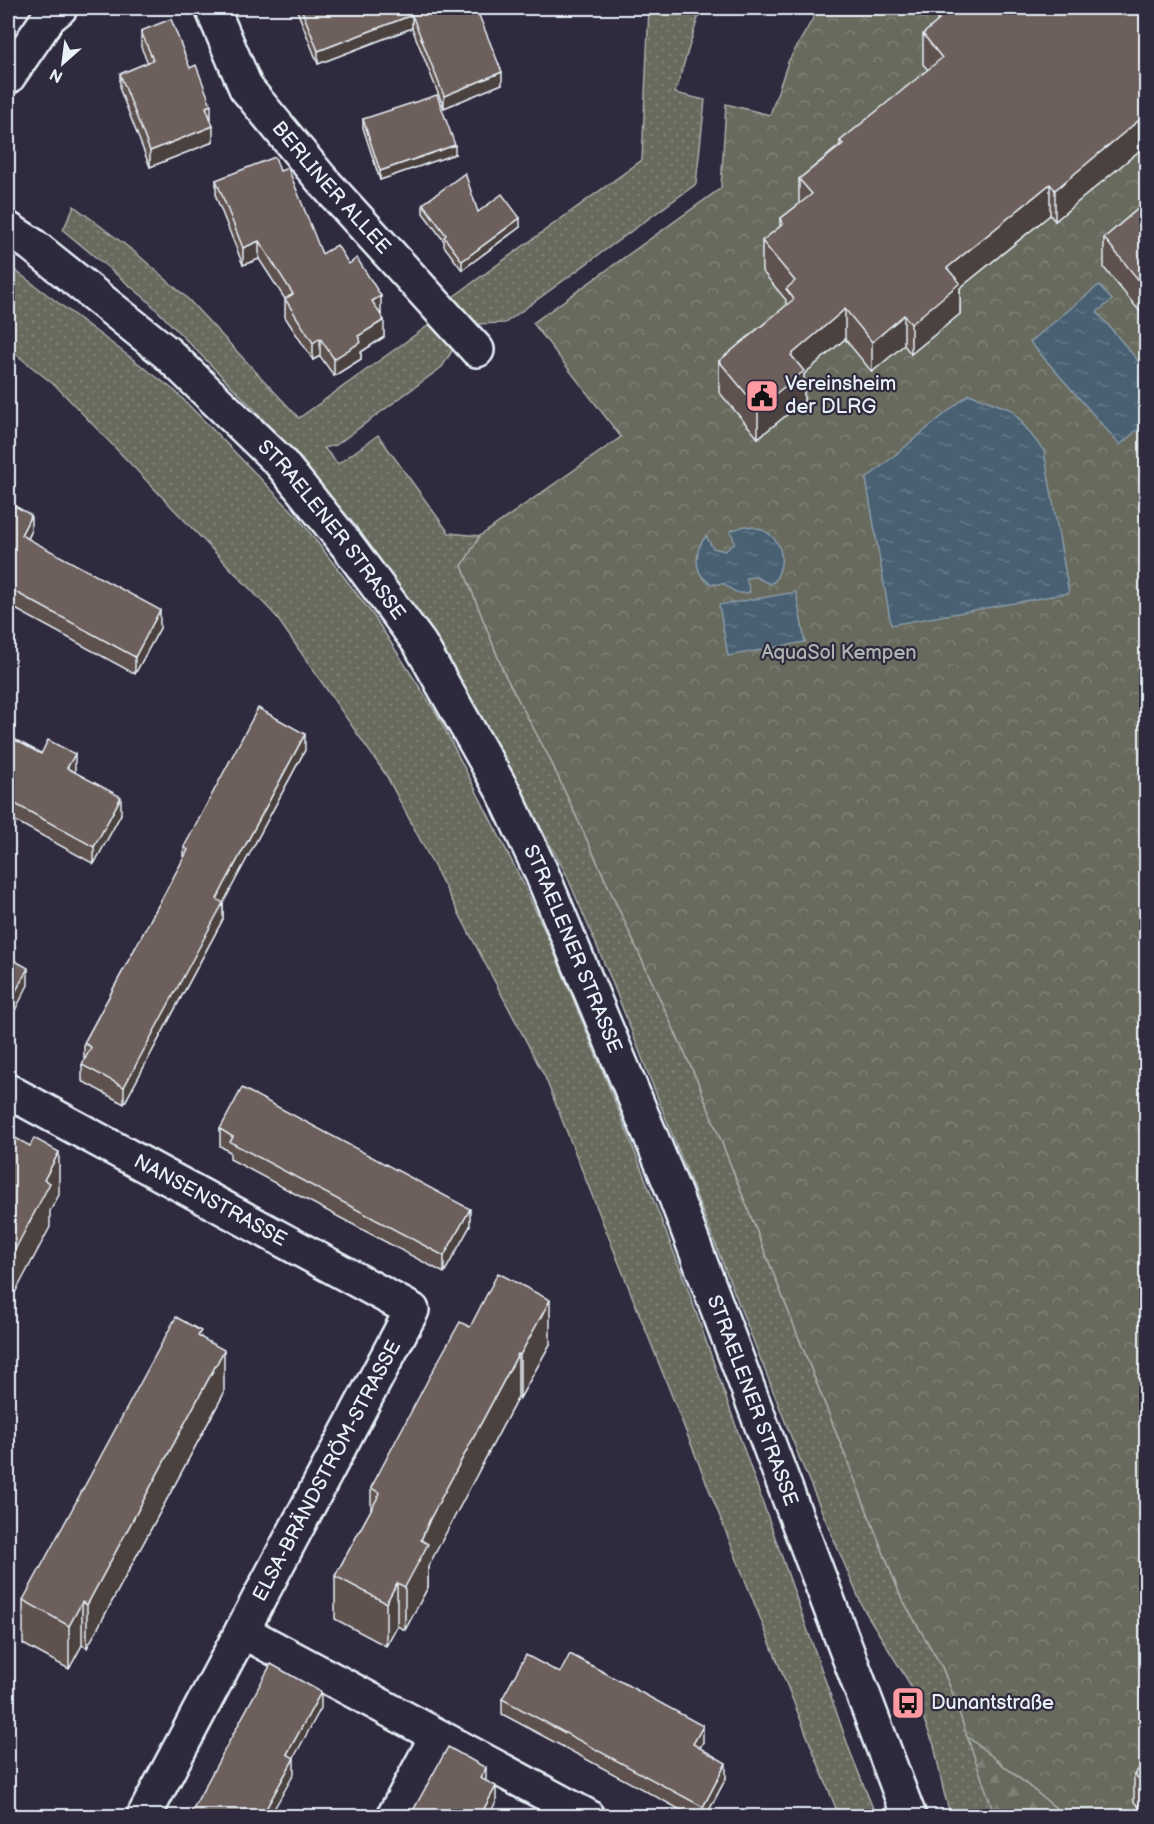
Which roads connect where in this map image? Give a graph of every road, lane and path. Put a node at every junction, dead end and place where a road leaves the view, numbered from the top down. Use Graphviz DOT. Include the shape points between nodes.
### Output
graph roads {
  1 [pos="60,8"];
  2 [pos="212,8"];
  3 [pos="8,77"];
  4 [pos="8,229"];
  5 [pos="477,350"];
  6 [pos="8,1091"];
  7 [pos="412,1310"];
  8 [pos="242,1631"];
  9 [pos="437,1736"];
  10 [pos="144,1816"];
  11 [pos="394,1816"];
  12 [pos="587,1816"];
  13 [pos="909,1816"];
  1 -- 3 [label="street" via="49,17"];
  2 -- 5 [label="street, BERLINER ALLEE" via="246,88 322,180"];
  4 -- 13 [label="street, STRAELENER STRASSE" via="166,353 280,462 420,644 505,795 542,874 672,1190"];
  6 -- 7 [label="street, NANSENSTRASSE"];
  7 -- 8 [label="street, ELSA-BRÄNDSTRÖM-STRASSE"];
  8 -- 9 [label="street"];
  8 -- 10 [label="street, ELSA-BRÄNDSTRÖM-STRASSE"];
  9 -- 11 [label="street"];
  9 -- 12 [label="street"];
}
